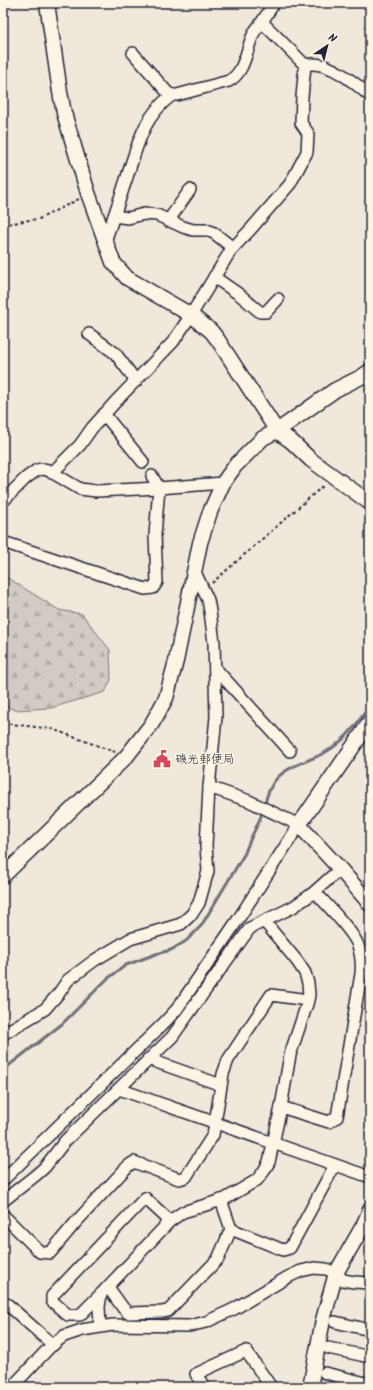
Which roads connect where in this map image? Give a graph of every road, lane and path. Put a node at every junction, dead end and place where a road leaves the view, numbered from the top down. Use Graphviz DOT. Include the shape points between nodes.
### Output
graph roads {
  1 [pos="47,3"];
  2 [pos="274,3"];
  3 [pos="262,22"];
  4 [pos="133,53"];
  5 [pos="305,65"];
  6 [pos="172,95"];
  7 [pos="370,96"];
  8 [pos="190,190"];
  9 [pos="89,194"];
  10 [pos="114,216"];
  11 [pos="168,221"];
  12 [pos="3,225"];
  13 [pos="106,241"];
  14 [pos="233,248"];
  15 [pos="214,277"];
  16 [pos="278,299"];
  17 [pos="191,315"];
  18 [pos="89,334"];
  19 [pos="370,371"];
  20 [pos="136,381"];
  21 [pos="104,414"];
  22 [pos="278,431"];
  23 [pos="143,462"];
  24 [pos="52,473"];
  25 [pos="152,476"];
  26 [pos="333,477"];
  27 [pos="223,482"];
  28 [pos="158,488"];
  29 [pos="3,501"];
  30 [pos="370,503"];
  31 [pos="3,542"];
  32 [pos="194,572"];
  33 [pos="204,591"];
  34 [pos="215,668"];
  35 [pos="370,722"];
  36 [pos="3,723"];
  37 [pos="290,751"];
  38 [pos="126,757"];
  39 [pos="209,787"];
  40 [pos="299,825"];
  41 [pos="340,869"];
  42 [pos="3,876"];
  43 [pos="315,892"];
  44 [pos="370,904"];
  45 [pos="264,921"];
  46 [pos="308,1000"];
  47 [pos="3,1034"];
  48 [pos="148,1059"];
  49 [pos="221,1085"];
  50 [pos="119,1089"];
  51 [pos="281,1107"];
  52 [pos="215,1122"];
  53 [pos="273,1144"];
  54 [pos="335,1165"];
  55 [pos="370,1177"];
  56 [pos="3,1180"];
  57 [pos="222,1200"];
  58 [pos="3,1201"];
  59 [pos="370,1210"];
  60 [pos="3,1215"];
  61 [pos="170,1221"];
  62 [pos="232,1229"];
  63 [pos="336,1273"];
  64 [pos="370,1283"];
  65 [pos="104,1290"];
  66 [pos="3,1309"];
  67 [pos="335,1322"];
  68 [pos="100,1326"];
  69 [pos="370,1330"];
  70 [pos="53,1345"];
  71 [pos="328,1348"];
  72 [pos="370,1357"];
  73 [pos="325,1374"];
  74 [pos="370,1384"];
  75 [pos="12,1387"];
  76 [pos="204,1387"];
  77 [pos="271,1387"];
  78 [pos="310,1387"];
  1 -- 9 [label="street" via="64,113"];
  2 -- 3 [label="street"];
  3 -- 5 [label="street"];
  3 -- 6 [label="street" via="255,31 242,67 234,78"];
  4 -- 6 [label="street" via="159,84"];
  5 -- 7 [label="street" via="313,63 329,66"];
  5 -- 14 [label="street" via="301,123 308,133 307,152 290,184"];
  6 -- 10 [label="street" via="154,113 141,133"];
  8 -- 11 [label="street"];
  9 -- 12 [label="path" via="39,219"];
  9 -- 13 [label="street"];
  10 -- 11 [label="street" via="128,218 152,214"];
  10 -- 13 [label="street"];
  11 -- 14 [label="street" via="193,230 208,230"];
  13 -- 17 [label="street" via="113,262 127,278"];
  14 -- 15 [label="street"];
  15 -- 16 [label="street" via="260,312 266,312"];
  15 -- 17 [label="street"];
  17 -- 20 [label="street" via="173,342"];
  17 -- 22 [label="street" via="218,340"];
  18 -- 20 [label="street" via="115,354"];
  19 -- 22 [label="street" via="335,390"];
  20 -- 21 [label="street"];
  21 -- 23 [label="street"];
  21 -- 24 [label="street" via="80,445"];
  22 -- 26 [label="street"];
  22 -- 27 [label="street" via="263,438"];
  24 -- 28 [label="street" via="80,489 96,491"];
  24 -- 29 [label="street" via="37,470"];
  25 -- 28 [label="street"];
  26 -- 30 [label="street"];
  26 -- 33 [label="path"];
  27 -- 28 [label="street"];
  27 -- 32 [label="street" via="200,543"];
  28 -- 31 [label="street" via="155,535 157,582 153,588 144,589"];
  32 -- 33 [label="street"];
  32 -- 38 [label="street" via="166,698 151,725"];
  33 -- 34 [label="street" via="210,611"];
  34 -- 37 [label="street"];
  34 -- 39 [label="street" via="216,717"];
  35 -- 40 [label="street"];
  36 -- 38 [label="path" via="52,729"];
  38 -- 42 [label="street"];
  39 -- 40 [label="street" via="254,803"];
  39 -- 47 [label="street" via="206,846 208,871 199,903 192,914 181,924 130,939 115,947 71,977 45,1009"];
  40 -- 41 [label="street"];
  40 -- 56 [label="street" via="177,1009"];
  41 -- 43 [label="street"];
  41 -- 44 [label="street"];
  43 -- 45 [label="street" via="293,907"];
  43 -- 51 [label="street" via="357,943 361,974 337,1117 329,1122"];
  45 -- 46 [label="street" via="305,973"];
  45 -- 48 [label="street" via="250,928 172,1037"];
  46 -- 49 [label="street" via="271,995 230,1056"];
  46 -- 51 [label="street" via="290,1055"];
  48 -- 49 [label="street"];
  48 -- 50 [label="street"];
  49 -- 52 [label="street"];
  50 -- 52 [label="street"];
  50 -- 58 [label="street" via="65,1141 45,1167"];
  51 -- 53 [label="street"];
  52 -- 53 [label="street"];
  52 -- 60 [label="street" via="213,1135 186,1177 179,1179 134,1162 50,1253 40,1252"];
  53 -- 54 [label="street"];
  53 -- 57 [label="street" via="269,1162 257,1180"];
  54 -- 55 [label="street"];
  54 -- 62 [label="street" via="290,1248 283,1250"];
  57 -- 61 [label="street" via="183,1212"];
  57 -- 62 [label="street"];
  59 -- 63 [label="street"];
  61 -- 65 [label="street"];
  61 -- 65 [label="street" via="145,1198 52,1296 52,1301 68,1315 80,1315"];
  62 -- 65 [label="street" via="218,1259 168,1311 128,1313"];
  63 -- 64 [label="street" via="343,1280"];
  63 -- 68 [label="street" via="314,1268 301,1271 222,1316 189,1326"];
  63 -- 78 [label="street" via="323,1320"];
  65 -- 68 [label="street" via="99,1307"];
  66 -- 70 [label="street" via="8,1304"];
  67 -- 69 [label="street"];
  68 -- 70 [label="street" via="64,1336"];
  70 -- 75 [label="street"];
  71 -- 72 [label="street"];
  73 -- 74 [label="street"];
  76 -- 77 [label="street" via="196,1374 246,1351"];
}
